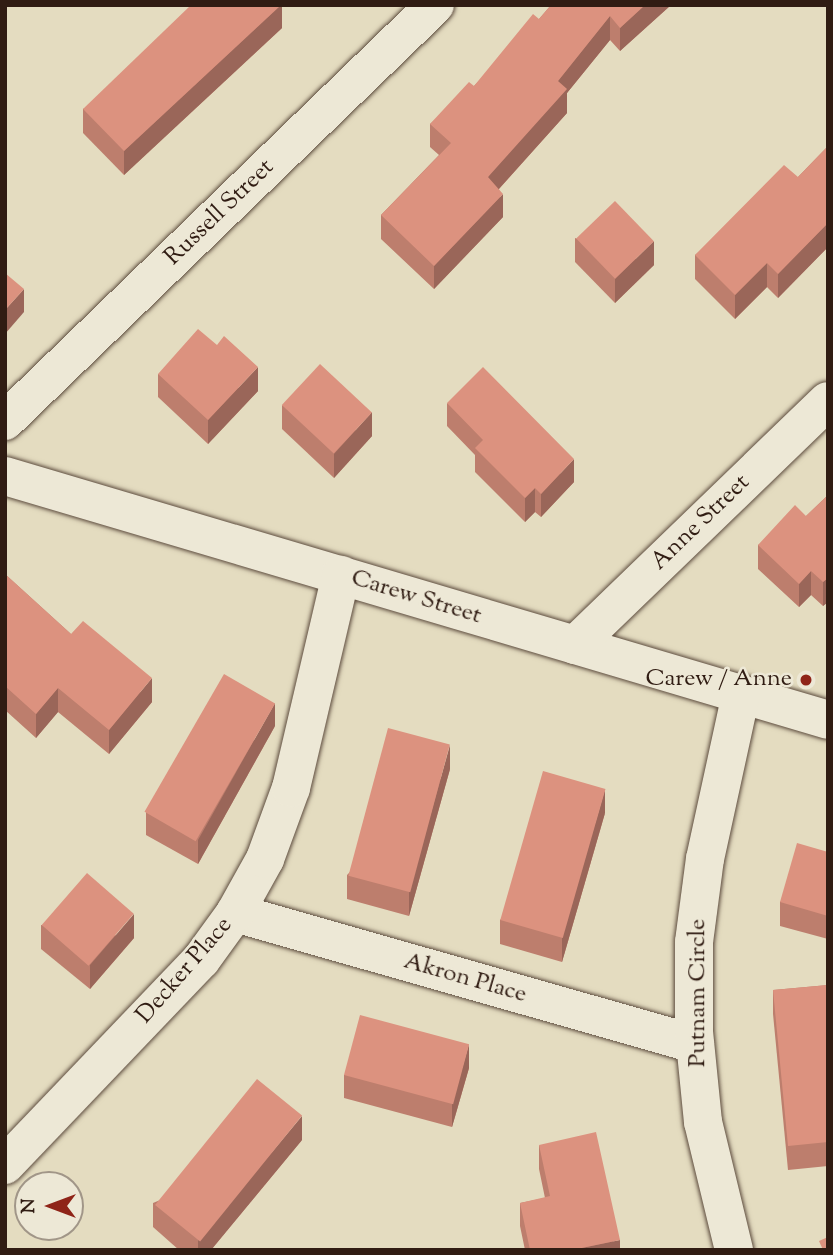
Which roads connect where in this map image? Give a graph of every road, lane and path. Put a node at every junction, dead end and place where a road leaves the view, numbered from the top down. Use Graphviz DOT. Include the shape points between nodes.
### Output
graph roads {
  1 [pos="435,5"];
  2 [pos="828,401"];
  3 [pos="5,421"];
  4 [pos="5,476"];
  5 [pos="341,575"];
  6 [pos="575,645"];
  7 [pos="741,694"];
  8 [pos="828,720"];
  9 [pos="235,913"];
  10 [pos="695,1044"];
  11 [pos="5,1165"];
  12 [pos="734,1250"];
  1 -- 3 [label="street, Russell Street"];
  2 -- 6 [label="street, Anne Street"];
  4 -- 5 [label="street, Carew Street"];
  5 -- 6 [label="street, Carew Street"];
  5 -- 9 [label="street, Decker Place" via="291,788 265,859"];
  6 -- 7 [label="street, Carew Street"];
  7 -- 8 [label="street, Carew Street"];
  7 -- 10 [label="street, Putnam Circle" via="701,887 694,942"];
  9 -- 10 [label="street, Akron Place"];
  9 -- 11 [label="street, Decker Place" via="201,960"];
  10 -- 12 [label="street, Putnam Circle" via="703,1122"];
}
